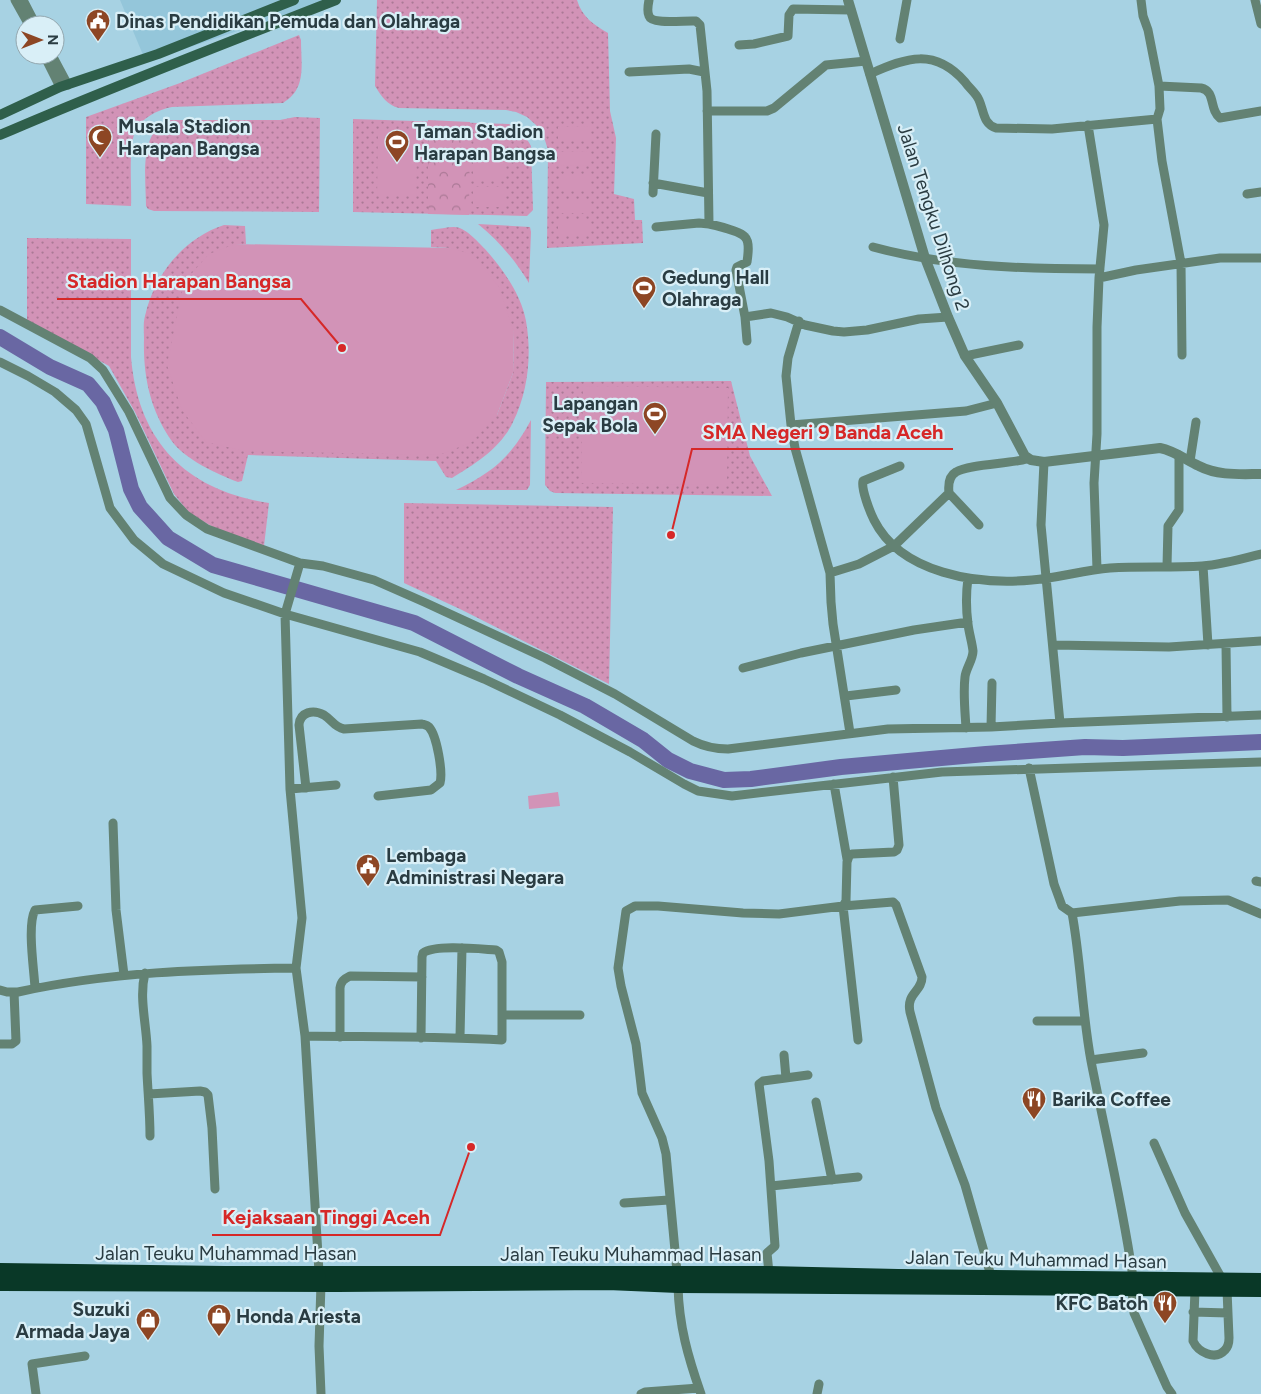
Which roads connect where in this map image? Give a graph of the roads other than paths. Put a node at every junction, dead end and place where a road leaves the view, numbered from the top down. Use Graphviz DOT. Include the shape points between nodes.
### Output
graph roads {
  1 [pos="15,0"];
  2 [pos="23,0"];
  3 [pos="294,0"];
  4 [pos="336,0"];
  5 [pos="649,0"];
  6 [pos="906,0"];
  7 [pos="1141,0"];
  8 [pos="1256,0"];
  9 [pos="850,5"];
  10 [pos="23,15"];
  11 [pos="31,15"];
  12 [pos="1261,24"];
  13 [pos="900,39"];
  14 [pos="739,45"];
  15 [pos="158,54"];
  16 [pos="866,61"];
  17 [pos="50,65"];
  18 [pos="56,65"];
  19 [pos="165,68"];
  20 [pos="629,72"];
  21 [pos="704,72"];
  22 [pos="870,74"];
  23 [pos="64,86"];
  24 [pos="1160,86"];
  25 [pos="707,111"];
  26 [pos="1261,111"];
  27 [pos="0,115"];
  28 [pos="1157,119"];
  29 [pos="0,123"];
  30 [pos="1088,125"];
  31 [pos="2,134"];
  32 [pos="656,134"];
  33 [pos="1261,192"];
  34 [pos="708,193"];
  35 [pos="1247,194"];
  36 [pos="709,224"];
  37 [pos="656,227"];
  38 [pos="873,247"];
  39 [pos="925,258"];
  40 [pos="1261,258"];
  41 [pos="1181,262"];
  42 [pos="1099,273"];
  43 [pos="0,310"];
  44 [pos="745,317"];
  45 [pos="948,317"];
  46 [pos="799,321"];
  47 [pos="747,341"];
  48 [pos="1019,345"];
  49 [pos="1182,355"];
  50 [pos="965,356"];
  51 [pos="0,362"];
  52 [pos="997,403"];
  53 [pos="1196,422"];
  54 [pos="791,426"];
  55 [pos="1179,455"];
  56 [pos="1096,456"];
  57 [pos="1027,459"];
  58 [pos="1190,460"];
  59 [pos="1044,462"];
  60 [pos="900,466"];
  61 [pos="1261,474"];
  62 [pos="949,493"];
  63 [pos="979,524"];
  64 [pos="894,546"];
  65 [pos="1261,554"];
  66 [pos="300,563"];
  67 [pos="1167,566"];
  68 [pos="1203,566"];
  69 [pos="1097,569"];
  70 [pos="830,573"];
  71 [pos="968,578"];
  72 [pos="1045,578"];
  73 [pos="286,610"];
  74 [pos="968,622"];
  75 [pos="1261,641"];
  76 [pos="1054,645"];
  77 [pos="1208,645"];
  78 [pos="1226,645"];
  79 [pos="838,646"];
  80 [pos="743,668"];
  81 [pos="992,683"];
  82 [pos="896,690"];
  83 [pos="846,696"];
  84 [pos="1261,715"];
  85 [pos="1227,717"];
  86 [pos="1060,723"];
  87 [pos="992,727"];
  88 [pos="966,728"];
  89 [pos="850,733"];
  90 [pos="1261,762"];
  91 [pos="1028,768"];
  92 [pos="893,777"];
  93 [pos="834,784"];
  94 [pos="336,785"];
  95 [pos="306,788"];
  96 [pos="290,789"];
  97 [pos="378,796"];
  98 [pos="113,823"];
  99 [pos="847,859"];
  100 [pos="78,906"];
  101 [pos="843,906"];
  102 [pos="1072,913"];
  103 [pos="1261,914"];
  104 [pos="462,948"];
  105 [pos="296,968"];
  106 [pos="145,973"];
  107 [pos="124,975"];
  108 [pos="422,977"];
  109 [pos="35,988"];
  110 [pos="0,990"];
  111 [pos="14,992"];
  112 [pos="502,1015"];
  113 [pos="580,1015"];
  114 [pos="1037,1021"];
  115 [pos="1085,1021"];
  116 [pos="305,1036"];
  117 [pos="340,1037"];
  118 [pos="421,1038"];
  119 [pos="460,1038"];
  120 [pos="858,1040"];
  121 [pos="0,1044"];
  122 [pos="1143,1054"];
  123 [pos="784,1055"];
  124 [pos="1091,1060"];
  125 [pos="808,1076"];
  126 [pos="786,1078"];
  127 [pos="149,1094"];
  128 [pos="816,1102"];
  129 [pos="150,1136"];
  130 [pos="1154,1143"];
  131 [pos="858,1178"];
  132 [pos="832,1180"];
  133 [pos="771,1186"];
  134 [pos="215,1189"];
  135 [pos="669,1200"];
  136 [pos="624,1203"];
  137 [pos="0,1270"];
  138 [pos="769,1273"];
  139 [pos="991,1276"];
  140 [pos="271,1278"];
  141 [pos="320,1278"];
  142 [pos="677,1279"];
  143 [pos="1261,1280"];
  144 [pos="943,1282"];
  145 [pos="0,1284"];
  146 [pos="1132,1284"];
  147 [pos="1224,1285"];
  148 [pos="1195,1290"];
  149 [pos="1261,1290"];
  150 [pos="1194,1312"];
  151 [pos="1228,1312"];
  152 [pos="85,1356"];
  153 [pos="819,1384"];
  154 [pos="700,1391"];
  155 [pos="36,1394"];
  156 [pos="320,1394"];
  157 [pos="641,1394"];
  158 [pos="817,1394"];
  159 [pos="1172,1394"];
  1 -- 10 [label="street"];
  2 -- 11 [label="street"];
  3 -- 15 [label="main road"];
  4 -- 19 [label="main road"];
  5 -- 21 [label="street" via="651,20 692,20 699,23"];
  6 -- 13 [label="street"];
  7 -- 24 [label="street"];
  8 -- 12 [label="street"];
  9 -- 14 [label="street" via="793,9 789,15 788,36"];
  9 -- 16 [label="street, Jalan Tengku Dilhong 2"];
  15 -- 19 [label="main road"];
  15 -- 23 [label="main road"];
  16 -- 22 [label="street, Jalan Tengku Dilhong 2"];
  16 -- 25 [label="street" via="826,66 767,111"];
  17 -- 23 [label="street"];
  18 -- 23 [label="street"];
  19 -- 31 [label="main road"];
  20 -- 21 [label="street" via="689,69"];
  21 -- 25 [label="street"];
  22 -- 30 [label="street" via="906,61 929,59 956,73 977,96 986,121 993,127"];
  22 -- 39 [label="street, Jalan Tengku Dilhong 2"];
  23 -- 27 [label="main road"];
  24 -- 26 [label="street" via="1207,89 1220,118"];
  24 -- 28 [label="street"];
  25 -- 34 [label="street"];
  28 -- 30 [label="street"];
  28 -- 41 [label="street"];
  29 -- 31 [label="main road"];
  30 -- 42 [label="street" via="1104,225"];
  32 -- 34 [label="street" via="653,188"];
  33 -- 35 [label="street"];
  34 -- 36 [label="street"];
  36 -- 37 [label="street"];
  36 -- 44 [label="street" via="735,232 747,240 747,262 736,270"];
  38 -- 39 [label="street"];
  39 -- 42 [label="street" via="999,268"];
  39 -- 45 [label="street, Jalan Tengku Dilhong 2"];
  40 -- 41 [label="street" via="1230,256"];
  41 -- 42 [label="street"];
  41 -- 49 [label="street"];
  42 -- 56 [label="street"];
  43 -- 66 [label="street" via="90,358 103,370 129,412 170,498 186,515 206,529"];
  44 -- 46 [label="street" via="771,313"];
  44 -- 47 [label="street"];
  45 -- 46 [label="street" via="844,332"];
  45 -- 50 [label="street, Jalan Tengku Dilhong 2"];
  46 -- 54 [label="street" via="786,376"];
  48 -- 50 [label="street"];
  50 -- 52 [label="street, Jalan Tengku Dilhong 2"];
  51 -- 73 [label="street" via="55,392 82,417 110,508 134,540 163,564 224,593"];
  52 -- 54 [label="street" via="966,411"];
  52 -- 57 [label="street, Jalan Tengku Dilhong 2"];
  53 -- 58 [label="street"];
  54 -- 70 [label="street"];
  55 -- 56 [label="street" via="1160,448"];
  55 -- 58 [label="street"];
  55 -- 67 [label="street" via="1179,510 1168,526"];
  56 -- 59 [label="street"];
  56 -- 69 [label="street"];
  57 -- 59 [label="street"];
  57 -- 62 [label="street" via="959,470 949,481"];
  58 -- 61 [label="street" via="1217,473"];
  59 -- 72 [label="street" via="1041,525"];
  60 -- 64 [label="street" via="864,481 862,486 879,530"];
  62 -- 63 [label="street"];
  62 -- 64 [label="street"];
  64 -- 70 [label="street" via="859,564"];
  64 -- 71 [label="street" via="924,566"];
  65 -- 68 [label="street"];
  66 -- 73 [label="street"];
  66 -- 89 [label="street" via="374,580 424,602 616,694 704,746 728,749"];
  67 -- 68 [label="street"];
  67 -- 69 [label="street"];
  68 -- 77 [label="street"];
  69 -- 72 [label="street"];
  70 -- 79 [label="street"];
  71 -- 72 [label="street" via="1019,581"];
  71 -- 74 [label="street" via="965,595"];
  72 -- 76 [label="street"];
  73 -- 93 [label="street" via="420,652 484,679 698,791 732,796"];
  73 -- 96 [label="street"];
  74 -- 79 [label="street"];
  74 -- 88 [label="street" via="973,648 964,682"];
  75 -- 78 [label="street"];
  76 -- 77 [label="street"];
  76 -- 86 [label="street"];
  77 -- 78 [label="street"];
  78 -- 85 [label="street"];
  79 -- 80 [label="street"];
  79 -- 83 [label="street"];
  81 -- 87 [label="street"];
  82 -- 83 [label="street"];
  83 -- 89 [label="street"];
  84 -- 85 [label="street"];
  85 -- 86 [label="street"];
  86 -- 87 [label="street"];
  87 -- 88 [label="street"];
  88 -- 89 [label="street"];
  90 -- 91 [label="street"];
  91 -- 92 [label="street"];
  91 -- 102 [label="street" via="1058,900"];
  92 -- 93 [label="street"];
  92 -- 99 [label="street" via="897,850 852,854"];
  93 -- 99 [label="street"];
  94 -- 95 [label="street"];
  95 -- 96 [label="street"];
  95 -- 97 [label="street" via="298,725 304,713 319,713 344,729 427,725 434,735 440,783 431,790"];
  96 -- 105 [label="street" via="302,918"];
  98 -- 107 [label="street" via="116,910"];
  99 -- 101 [label="street" via="846,901"];
  100 -- 109 [label="street" via="35,910 31,924"];
  101 -- 120 [label="street"];
  101 -- 135 [label="street" via="779,914 658,906 635,906 626,911 618,968 636,1044 642,1092 666,1154"];
  101 -- 139 [label="street" via="890,901 896,905 922,977 920,986 910,998 910,1012 936,1108 965,1184"];
  102 -- 103 [label="street" via="1180,901 1228,900"];
  102 -- 115 [label="street"];
  104 -- 108 [label="street" via="427,950 422,957"];
  104 -- 112 [label="street" via="500,952"];
  104 -- 119 [label="street"];
  105 -- 106 [label="street"];
  105 -- 116 [label="street"];
  106 -- 107 [label="street"];
  106 -- 127 [label="street" via="143,1010"];
  107 -- 109 [label="street"];
  108 -- 117 [label="street" via="350,976 344,979 340,988"];
  108 -- 118 [label="street"];
  109 -- 111 [label="street"];
  110 -- 111 [label="street"];
  111 -- 121 [label="street" via="16,1041"];
  112 -- 113 [label="street"];
  112 -- 119 [label="street" via="502,1040"];
  114 -- 115 [label="street"];
  115 -- 124 [label="street"];
  116 -- 117 [label="street"];
  116 -- 141 [label="street"];
  117 -- 118 [label="street"];
  118 -- 119 [label="street"];
  122 -- 124 [label="street"];
  123 -- 126 [label="street"];
  124 -- 146 [label="street" via="1114,1166"];
  125 -- 126 [label="street"];
  126 -- 133 [label="street" via="759,1084"];
  127 -- 129 [label="street"];
  127 -- 134 [label="street" via="208,1094"];
  128 -- 132 [label="street"];
  130 -- 147 [label="street" via="1184,1213"];
  131 -- 132 [label="street"];
  132 -- 133 [label="street"];
  133 -- 138 [label="street" via="775,1245 767,1253"];
  135 -- 136 [label="street"];
  135 -- 142 [label="street"];
  137 -- 140 [label="highway, Jalan Teuku Muhammad Hasan"];
  138 -- 142 [label="highway, Jalan Teuku Muhammad Hasan"];
  138 -- 144 [label="highway, Jalan Teuku Muhammad Hasan"];
  139 -- 144 [label="highway, Jalan Teuku Muhammad Hasan"];
  139 -- 146 [label="highway, Jalan Teuku Muhammad Hasan"];
  140 -- 141 [label="highway, Jalan Teuku Muhammad Hasan"];
  140 -- 145 [label="highway, Jalan Teuku Muhammad Hasan"];
  141 -- 142 [label="highway, Jalan Teuku Muhammad Hasan"];
  141 -- 156 [label="street"];
  142 -- 144 [label="highway, Jalan Teuku Muhammad Hasan"];
  142 -- 154 [label="street" via="686,1348"];
  143 -- 147 [label="highway, Jalan Teuku Muhammad Hasan"];
  144 -- 146 [label="highway, Jalan Teuku Muhammad Hasan"];
  146 -- 147 [label="highway, Jalan Teuku Muhammad Hasan"];
  146 -- 148 [label="highway, Jalan Teuku Muhammad Hasan"];
  146 -- 159 [label="street" via="1134,1312"];
  147 -- 148 [label="highway, Jalan Teuku Muhammad Hasan"];
  147 -- 149 [label="highway, Jalan Teuku Muhammad Hasan"];
  147 -- 151 [label="street"];
  148 -- 150 [label="street"];
  150 -- 151 [label="street"];
  150 -- 151 [label="street" via="1193,1341 1201,1352 1210,1354 1220,1353 1228,1345"];
  152 -- 155 [label="street" via="32,1364"];
  153 -- 158 [label="street"];
  154 -- 157 [label="street"];
}
